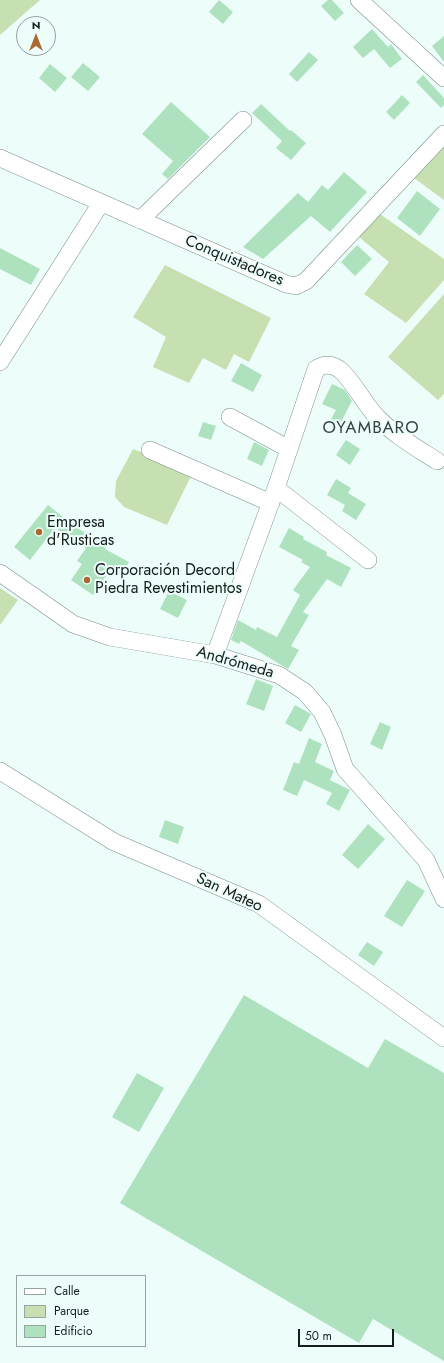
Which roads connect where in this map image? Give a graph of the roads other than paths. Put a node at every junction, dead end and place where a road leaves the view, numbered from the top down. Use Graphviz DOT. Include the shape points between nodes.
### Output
graph roads {
  1 [pos="359,0"];
  2 [pos="444,78"];
  3 [pos="243,120"];
  4 [pos="444,134"];
  5 [pos="0,158"];
  6 [pos="102,203"];
  7 [pos="140,220"];
  8 [pos="0,362"];
  9 [pos="230,417"];
  10 [pos="289,449"];
  11 [pos="150,450"];
  12 [pos="437,461"];
  13 [pos="273,496"];
  14 [pos="368,560"];
  15 [pos="0,572"];
  16 [pos="215,655"];
  17 [pos="0,771"];
  18 [pos="444,899"];
  19 [pos="444,1038"];
  1 -- 2 [label="street"];
  3 -- 7 [label="street"];
  4 -- 7 [label="street, Conquistadores" via="306,281 296,286 286,284"];
  5 -- 6 [label="street, Conquistadores"];
  6 -- 7 [label="street, Conquistadores"];
  6 -- 8 [label="street"];
  9 -- 10 [label="street"];
  10 -- 12 [label="street" via="316,370 328,365 338,369 377,417 400,437"];
  10 -- 13 [label="street"];
  11 -- 13 [label="street"];
  13 -- 14 [label="street"];
  13 -- 16 [label="street"];
  15 -- 16 [label="street, Andrómeda" via="73,624 110,637"];
  16 -- 18 [label="street, Andrómeda" via="279,675 305,692 322,712 346,769 426,860"];
  17 -- 19 [label="street, San Mateo" via="114,842 259,904"];
}
